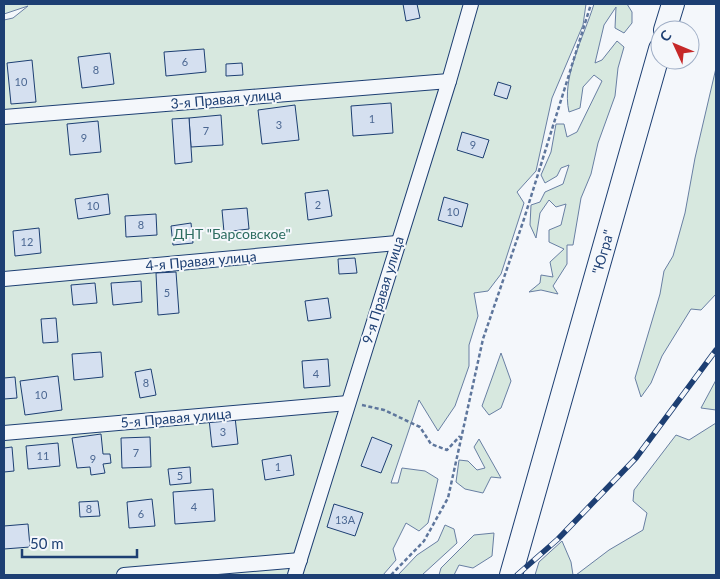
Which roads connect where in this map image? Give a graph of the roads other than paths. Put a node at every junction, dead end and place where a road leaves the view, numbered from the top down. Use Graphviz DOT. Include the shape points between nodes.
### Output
graph roads {
  1 [pos="471,4"];
  2 [pos="673,4"];
  3 [pos="668,20"];
  4 [pos="654,70"];
  5 [pos="449,81"];
  6 [pos="4,117"];
  7 [pos="397,243"];
  8 [pos="4,279"];
  9 [pos="348,403"];
  10 [pos="4,433"];
  11 [pos="300,560"];
  12 [pos="124,575"];
  13 [pos="295,575"];
  14 [pos="511,575"];
  1 -- 5 [label="street, 9-я Правая улица"];
  2 -- 3 [label="highway"];
  4 -- 14 [label="highway, \"Югра\""];
  5 -- 6 [label="street, 3-я Правая улица"];
  5 -- 7 [label="street, 9-я Правая улица"];
  7 -- 8 [label="street, 4-я Правая улица"];
  7 -- 9 [label="street, 9-я Правая улица"];
  9 -- 10 [label="street, 5-я Правая улица"];
  9 -- 11 [label="street, 9-я Правая улица"];
  11 -- 12 [label="street"];
  11 -- 13 [label="street, 9-я Правая улица"];
}
